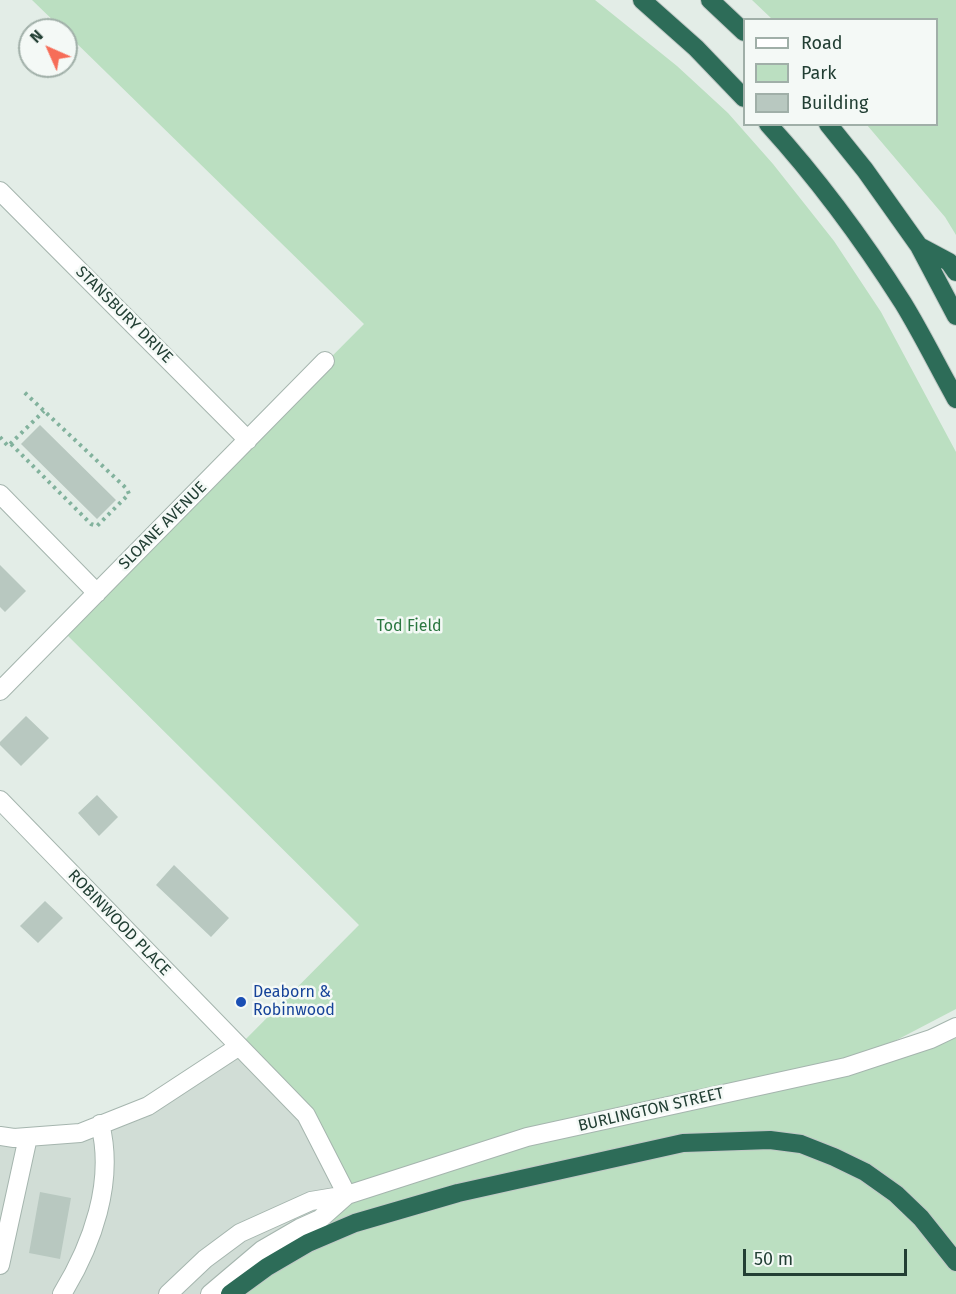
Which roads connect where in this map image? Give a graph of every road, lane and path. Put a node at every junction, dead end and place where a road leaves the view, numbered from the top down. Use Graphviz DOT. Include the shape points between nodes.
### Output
graph roads {
  1 [pos="642,0"];
  2 [pos="710,0"];
  3 [pos="743,31"];
  4 [pos="743,97"];
  5 [pos="770,126"];
  6 [pos="830,126"];
  7 [pos="0,191"];
  8 [pos="919,246"];
  9 [pos="956,272"];
  10 [pos="956,316"];
  11 [pos="326,362"];
  12 [pos="24,392"];
  13 [pos="956,399"];
  14 [pos="44,411"];
  15 [pos="0,438"];
  16 [pos="248,440"];
  17 [pos="11,444"];
  18 [pos="0,494"];
  19 [pos="97,593"];
  20 [pos="0,691"];
  21 [pos="0,800"];
  22 [pos="956,1027"];
  23 [pos="238,1047"];
  24 [pos="100,1124"];
  25 [pos="0,1136"];
  26 [pos="28,1137"];
  27 [pos="347,1195"];
  28 [pos="956,1262"];
  29 [pos="0,1264"];
  30 [pos="62,1294"];
  31 [pos="168,1294"];
  32 [pos="210,1294"];
  33 [pos="230,1294"];
  1 -- 4 [label="highway"];
  2 -- 3 [label="highway"];
  5 -- 13 [label="highway" via="848,223 904,304"];
  6 -- 8 [label="highway"];
  7 -- 16 [label="street, STANSBURY DRIVE"];
  8 -- 9 [label="highway" via="949,262"];
  8 -- 10 [label="highway"];
  11 -- 16 [label="street, SLOANE AVENUE"];
  12 -- 14 [label="path"];
  14 -- 17 [label="path"];
  14 -- 17 [label="path" via="129,494 97,526 91,524"];
  15 -- 17 [label="path" via="8,446"];
  16 -- 19 [label="street, SLOANE AVENUE"];
  18 -- 19 [label="street"];
  19 -- 20 [label="street, SLOANE AVENUE"];
  21 -- 23 [label="street, ROBINWOOD PLACE"];
  22 -- 27 [label="street, BURLINGTON STREET" via="846,1066 527,1137"];
  23 -- 24 [label="street" via="148,1106"];
  23 -- 27 [label="street, ROBINWOOD PLACE" via="306,1115"];
  24 -- 26 [label="street" via="80,1132"];
  24 -- 30 [label="street" via="107,1158 95,1223 80,1265"];
  25 -- 26 [label="street"];
  26 -- 29 [label="street"];
  27 -- 31 [label="street, BURLINGTON STREET" via="311,1201 240,1233"];
  27 -- 32 [label="street, BURLINGTON STREET" via="320,1219 262,1250"];
  28 -- 33 [label="highway" via="896,1194 865,1172 834,1157 801,1144 770,1140 705,1142 683,1143 458,1193 355,1223 308,1243"];
}
